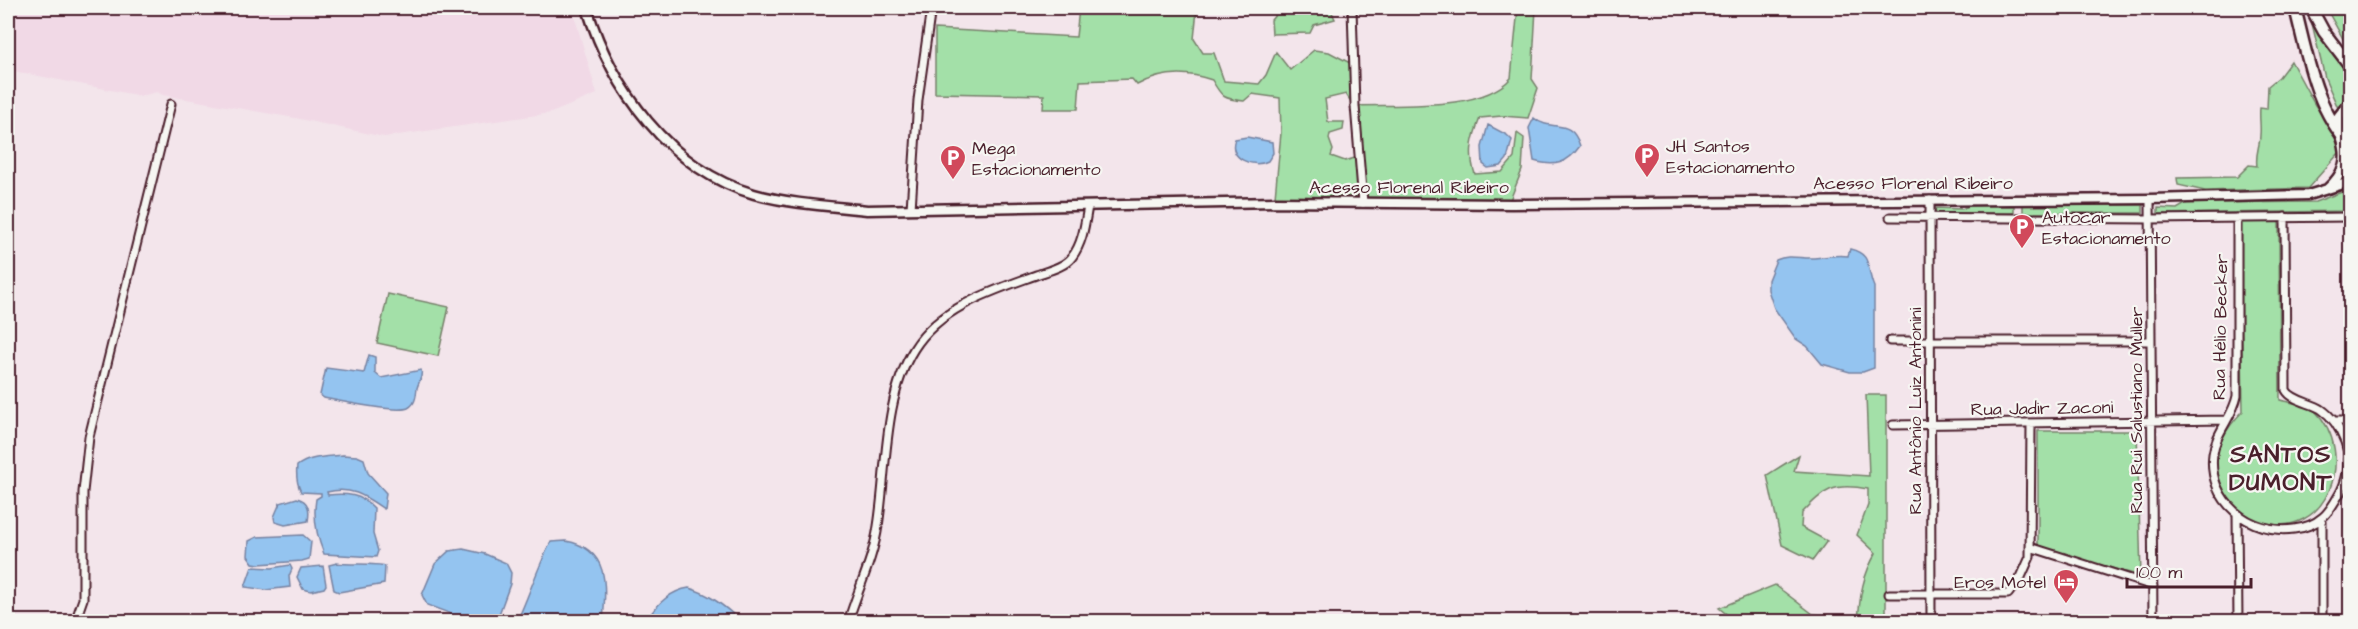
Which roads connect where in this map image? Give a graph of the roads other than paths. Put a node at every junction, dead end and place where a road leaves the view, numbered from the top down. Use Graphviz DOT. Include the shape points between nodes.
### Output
graph roads {
  1 [pos="587,8"];
  2 [pos="931,8"];
  3 [pos="1352,8"];
  4 [pos="2295,8"];
  5 [pos="2311,8"];
  6 [pos="2350,66"];
  7 [pos="2350,103"];
  8 [pos="171,104"];
  9 [pos="2339,131"];
  10 [pos="2350,145"];
  11 [pos="2350,182"];
  12 [pos="2325,191"];
  13 [pos="2150,199"];
  14 [pos="1930,200"];
  15 [pos="1363,204"];
  16 [pos="1088,206"];
  17 [pos="911,209"];
  18 [pos="1890,217"];
  19 [pos="1930,217"];
  20 [pos="2350,217"];
  21 [pos="2237,218"];
  22 [pos="2285,218"];
  23 [pos="2150,219"];
  24 [pos="1890,341"];
  25 [pos="2151,341"];
  26 [pos="1930,342"];
  27 [pos="2226,420"];
  28 [pos="2151,421"];
  29 [pos="2334,421"];
  30 [pos="2350,421"];
  31 [pos="2031,423"];
  32 [pos="1893,425"];
  33 [pos="1930,425"];
  34 [pos="2237,513"];
  35 [pos="2322,518"];
  36 [pos="2030,547"];
  37 [pos="2152,586"];
  38 [pos="1888,594"];
  39 [pos="1930,594"];
  40 [pos="75,621"];
  41 [pos="848,621"];
  42 [pos="1930,621"];
  43 [pos="2153,621"];
  44 [pos="2238,621"];
  45 [pos="2322,621"];
  1 -- 17 [label="street, Acesso Florenal Ribeiro" via="610,67 633,104 669,144 698,166 753,193 800,203 867,210"];
  2 -- 17 [label="street" via="918,100"];
  3 -- 15 [label="street"];
  4 -- 9 [label="highway" via="2322,102"];
  5 -- 6 [label="highway"];
  7 -- 9 [label="highway" via="2339,117"];
  8 -- 40 [label="street" via="89,437 83,492 83,599"];
  9 -- 10 [label="highway"];
  9 -- 12 [label="street" via="2345,164"];
  11 -- 12 [label="street, Acesso Florenal Ribeiro"];
  12 -- 13 [label="street, Acesso Florenal Ribeiro"];
  13 -- 14 [label="street, Acesso Florenal Ribeiro"];
  13 -- 23 [label="street, Rua Rui Salustiano Muller"];
  14 -- 15 [label="street, Acesso Florenal Ribeiro"];
  14 -- 19 [label="street, Rua Antônio Luiz Antonini"];
  15 -- 16 [label="street, Acesso Florenal Ribeiro"];
  16 -- 17 [label="street, Acesso Florenal Ribeiro"];
  16 -- 41 [label="street" via="1080,245 1071,260 981,295 936,323 914,349 900,381 888,430 878,526"];
  18 -- 19 [label="street, Acesso Florenal Ribeiro"];
  19 -- 23 [label="street, Acesso Florenal Ribeiro"];
  19 -- 26 [label="street, Rua Antônio Luiz Antonini"];
  20 -- 22 [label="street, Acesso Florenal Ribeiro"];
  21 -- 22 [label="street, Acesso Florenal Ribeiro"];
  21 -- 23 [label="street, Acesso Florenal Ribeiro"];
  21 -- 27 [label="street, Rua Hélio Becker" via="2237,396 2235,408"];
  22 -- 29 [label="street" via="2286,390 2323,410"];
  23 -- 25 [label="street, Rua Rui Salustiano Muller"];
  24 -- 26 [label="street"];
  25 -- 26 [label="street"];
  25 -- 28 [label="street, Rua Rui Salustiano Muller"];
  26 -- 33 [label="street, Rua Antônio Luiz Antonini"];
  27 -- 28 [label="street, Rua Jadir Zaconi"];
  27 -- 34 [label="street, Rua Hélio Becker" via="2212,455 2213,473 2219,490"];
  28 -- 31 [label="street, Rua Jadir Zaconi"];
  28 -- 37 [label="street, Rua Rui Salustiano Muller"];
  29 -- 30 [label="street"];
  29 -- 35 [label="street" via="2346,444 2348,466 2344,484"];
  31 -- 33 [label="street, Rua Jadir Zaconi"];
  31 -- 36 [label="street"];
  32 -- 33 [label="street, Rua Jadir Zaconi"];
  33 -- 39 [label="street, Rua Antônio Luiz Antonini"];
  34 -- 35 [label="street, Rua Hélio Becker" via="2260,527 2280,531 2304,528"];
  34 -- 44 [label="street"];
  35 -- 45 [label="street"];
  36 -- 37 [label="street"];
  36 -- 39 [label="street" via="2021,577 2008,594"];
  37 -- 43 [label="street, Rua Rui Salustiano Muller"];
  38 -- 39 [label="street"];
  39 -- 42 [label="street, Rua Antônio Luiz Antonini"];
}
